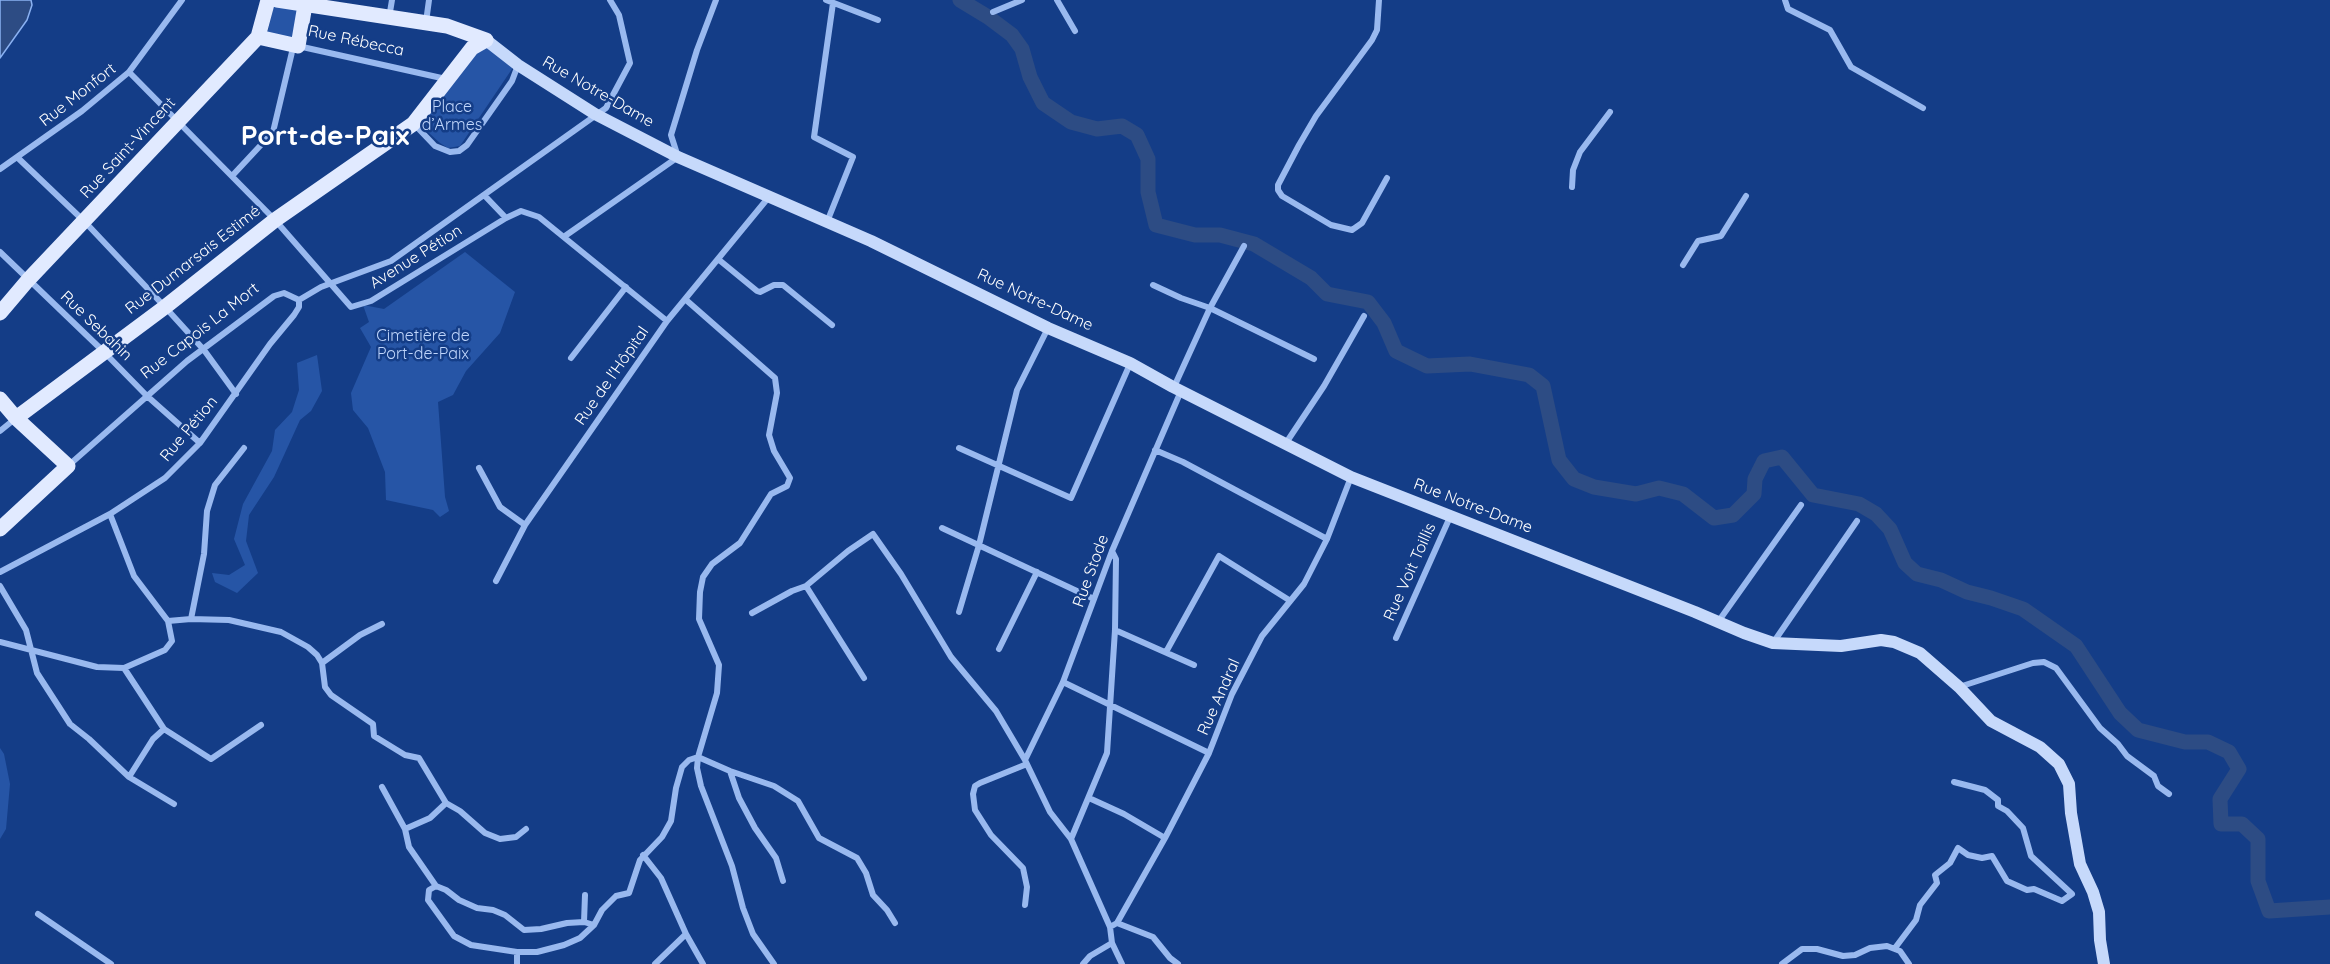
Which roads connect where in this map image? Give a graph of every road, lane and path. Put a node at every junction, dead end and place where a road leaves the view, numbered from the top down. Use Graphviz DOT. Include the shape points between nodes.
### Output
graph roads {
  1 [pos="182,0"];
  2 [pos="268,0"];
  3 [pos="277,0"];
  4 [pos="392,0"];
  5 [pos="429,0"];
  6 [pos="610,0"];
  7 [pos="716,0"];
  8 [pos="1022,0"];
  9 [pos="1057,0"];
  10 [pos="1379,0"];
  11 [pos="1785,0"];
  12 [pos="305,2"];
  13 [pos="830,2"];
  14 [pos="993,12"];
  15 [pos="389,18"];
  16 [pos="878,20"];
  17 [pos="426,22"];
  18 [pos="1075,31"];
  19 [pos="258,37"];
  20 [pos="486,40"];
  21 [pos="298,46"];
  22 [pos="518,65"];
  23 [pos="129,72"];
  24 [pos="446,79"];
  25 [pos="1923,108"];
  26 [pos="1610,112"];
  27 [pos="595,114"];
  28 [pos="178,122"];
  29 [pos="413,124"];
  30 [pos="678,157"];
  31 [pos="18,158"];
  32 [pos="0,169"];
  33 [pos="232,176"];
  34 [pos="1387,178"];
  35 [pos="1572,187"];
  36 [pos="485,196"];
  37 [pos="1746,196"];
  38 [pos="768,198"];
  39 [pos="506,218"];
  40 [pos="275,220"];
  41 [pos="85,222"];
  42 [pos="827,223"];
  43 [pos="565,236"];
  44 [pos="1244,246"];
  45 [pos="0,252"];
  46 [pos="718,259"];
  47 [pos="1683,265"];
  48 [pos="28,280"];
  49 [pos="331,284"];
  50 [pos="1153,285"];
  51 [pos="626,287"];
  52 [pos="685,299"];
  53 [pos="299,300"];
  54 [pos="165,307"];
  55 [pos="1210,308"];
  56 [pos="0,313"];
  57 [pos="1364,315"];
  58 [pos="667,321"];
  59 [pos="832,325"];
  60 [pos="1048,328"];
  61 [pos="204,350"];
  62 [pos="104,351"];
  63 [pos="571,358"];
  64 [pos="1314,359"];
  65 [pos="1130,363"];
  66 [pos="1177,389"];
  67 [pos="236,394"];
  68 [pos="147,396"];
  69 [pos="0,399"];
  70 [pos="16,418"];
  71 [pos="0,431"];
  72 [pos="200,443"];
  73 [pos="1285,444"];
  74 [pos="244,448"];
  75 [pos="959,448"];
  76 [pos="1155,450"];
  77 [pos="68,466"];
  78 [pos="999,466"];
  79 [pos="479,468"];
  80 [pos="1351,477"];
  81 [pos="1801,505"];
  82 [pos="110,514"];
  83 [pos="1450,517"];
  84 [pos="1857,521"];
  85 [pos="525,525"];
  86 [pos="942,528"];
  87 [pos="0,529"];
  88 [pos="1327,539"];
  89 [pos="979,545"];
  90 [pos="1112,551"];
  91 [pos="0,572"];
  92 [pos="1037,572"];
  93 [pos="496,581"];
  94 [pos="0,586"];
  95 [pos="806,586"];
  96 [pos="1094,599"];
  97 [pos="1289,600"];
  98 [pos="959,612"];
  99 [pos="752,614"];
  100 [pos="191,619"];
  101 [pos="168,621"];
  102 [pos="1718,622"];
  103 [pos="382,624"];
  104 [pos="1115,630"];
  105 [pos="1396,638"];
  106 [pos="0,642"];
  107 [pos="1777,644"];
  108 [pos="999,649"];
  109 [pos="32,651"];
  110 [pos="1166,652"];
  111 [pos="322,663"];
  112 [pos="1194,665"];
  113 [pos="123,668"];
  114 [pos="864,678"];
  115 [pos="1063,682"];
  116 [pos="1959,687"];
  117 [pos="1110,705"];
  118 [pos="261,725"];
  119 [pos="164,729"];
  120 [pos="1209,753"];
  121 [pos="698,757"];
  122 [pos="1026,762"];
  123 [pos="730,771"];
  124 [pos="129,777"];
  125 [pos="1954,782"];
  126 [pos="382,787"];
  127 [pos="2169,794"];
  128 [pos="1089,798"];
  129 [pos="446,803"];
  130 [pos="174,804"];
  131 [pos="405,829"];
  132 [pos="526,829"];
  133 [pos="1165,838"];
  134 [pos="1071,839"];
  135 [pos="643,855"];
  136 [pos="783,881"];
  137 [pos="436,886"];
  138 [pos="585,895"];
  139 [pos="1025,905"];
  140 [pos="38,914"];
  141 [pos="584,922"];
  142 [pos="896,923"];
  143 [pos="1117,923"];
  144 [pos="594,925"];
  145 [pos="1110,927"];
  146 [pos="686,934"];
  147 [pos="1112,944"];
  148 [pos="1896,948"];
  149 [pos="518,952"];
  150 [pos="111,964"];
  151 [pos="517,964"];
  152 [pos="654,964"];
  153 [pos="703,964"];
  154 [pos="774,964"];
  155 [pos="1083,964"];
  156 [pos="1122,964"];
  157 [pos="1178,964"];
  158 [pos="1782,964"];
  159 [pos="1909,964"];
  160 [pos="2104,964"];
  1 -- 23 [label="street, Rue Monfort"];
  2 -- 19 [label="main road, Rue Saint-Vincent"];
  3 -- 12 [label="main road, Rue Notre-Dame"];
  4 -- 15 [label="street"];
  5 -- 17 [label="street"];
  6 -- 27 [label="street" via="619,15 630,63 606,108"];
  7 -- 30 [label="street" via="696,50 671,135"];
  8 -- 14 [label="street"];
  9 -- 18 [label="street"];
  10 -- 34 [label="street" via="1377,30 1372,40 1316,116 1278,190 1331,225 1352,230 1362,223"];
  11 -- 25 [label="street" via="1788,9 1830,30 1851,67"];
  12 -- 15 [label="main road, Rue Notre-Dame"];
  12 -- 21 [label="main road"];
  13 -- 16 [label="street"];
  13 -- 42 [label="street" via="814,137 853,157"];
  15 -- 17 [label="main road, Rue Notre-Dame"];
  17 -- 20 [label="main road, Rue Notre-Dame"];
  19 -- 21 [label="main road, Rue Rébecca"];
  19 -- 28 [label="main road, Rue Saint-Vincent"];
  20 -- 22 [label="street, Rue Notre-Dame"];
  20 -- 24 [label="main road, Rue Dumarsais Estimé" via="472,48"];
  21 -- 24 [label="street, Rue Rébecca"];
  21 -- 33 [label="street" via="292,52 273,132"];
  22 -- 27 [label="street, Rue Notre-Dame"];
  22 -- 29 [label="street" via="506,90 467,146 459,151 435,146"];
  23 -- 28 [label="street, Avenue Pétion"];
  23 -- 31 [label="street, Rue Monfort"];
  24 -- 29 [label="main road, Rue Dumarsais Estimé"];
  26 -- 35 [label="street" via="1580,152"];
  27 -- 30 [label="street, Rue Notre-Dame"];
  27 -- 36 [label="street"];
  28 -- 33 [label="street, Avenue Pétion"];
  28 -- 41 [label="main road, Rue Saint-Vincent"];
  29 -- 40 [label="main road, Rue Dumarsais Estimé"];
  30 -- 38 [label="street, Rue Notre-Dame"];
  30 -- 43 [label="street"];
  31 -- 32 [label="street, Rue Monfort"];
  31 -- 41 [label="street"];
  33 -- 40 [label="street, Avenue Pétion"];
  36 -- 39 [label="street"];
  36 -- 49 [label="street" via="391,261"];
  37 -- 47 [label="street" via="1721,236 1698,241"];
  38 -- 42 [label="street, Rue Notre-Dame"];
  38 -- 46 [label="street, Rue de l'Hôpital"];
  39 -- 43 [label="street, Avenue Pétion" via="521,212 539,217"];
  39 -- 49 [label="street, Avenue Pétion" via="371,301 351,307"];
  40 -- 49 [label="street, Avenue Pétion"];
  40 -- 54 [label="main road, Rue Dumarsais Estimé"];
  41 -- 48 [label="main road, Rue Saint-Vincent"];
  41 -- 54 [label="street"];
  42 -- 60 [label="street, Rue Notre-Dame"];
  43 -- 51 [label="street, Avenue Pétion"];
  44 -- 55 [label="street, Rue Stode"];
  45 -- 48 [label="street, Rue Sebahin"];
  46 -- 52 [label="street, Rue de l'Hôpital"];
  46 -- 59 [label="street" via="757,291 783,285"];
  48 -- 56 [label="main road, Rue Saint-Vincent"];
  48 -- 62 [label="street, Rue Sebahin"];
  49 -- 53 [label="street"];
  50 -- 55 [label="street"];
  51 -- 58 [label="street, Avenue Pétion"];
  51 -- 63 [label="street"];
  52 -- 58 [label="street, Rue de l'Hôpital"];
  52 -- 121 [label="street" via="774,378 777,393 770,435 774,451 790,478 787,486 771,495 740,543 712,564 703,577 699,619 719,666 717,693"];
  53 -- 61 [label="street, Rue Capois La Mort" via="284,292 274,296"];
  53 -- 67 [label="street, Rue Pétion" via="294,315"];
  54 -- 61 [label="street"];
  54 -- 62 [label="main road, Rue Dumarsais Estimé"];
  55 -- 64 [label="street"];
  55 -- 66 [label="street, Rue Stode"];
  57 -- 73 [label="street"];
  58 -- 85 [label="street, Rue de l'Hôpital"];
  60 -- 65 [label="street, Rue Notre-Dame"];
  60 -- 78 [label="street" via="1017,390"];
  61 -- 67 [label="street"];
  61 -- 68 [label="street, Rue Capois La Mort"];
  62 -- 68 [label="street, Rue Sebahin"];
  62 -- 70 [label="main road, Rue Dumarsais Estimé"];
  65 -- 66 [label="street, Rue Notre-Dame"];
  65 -- 78 [label="street" via="1071,498"];
  66 -- 73 [label="street, Rue Notre-Dame"];
  66 -- 76 [label="street, Rue Stode"];
  67 -- 72 [label="street, Rue Pétion"];
  68 -- 72 [label="street, Rue Sebahin"];
  68 -- 77 [label="street, Rue Capois La Mort"];
  69 -- 70 [label="main road"];
  70 -- 71 [label="street, Rue Dumarsais Estimé"];
  70 -- 77 [label="main road"];
  72 -- 82 [label="street, Rue Pétion" via="165,478"];
  73 -- 80 [label="street, Rue Notre-Dame"];
  74 -- 100 [label="street" via="211,496"];
  75 -- 78 [label="street"];
  76 -- 88 [label="street"];
  76 -- 90 [label="street, Rue Stode"];
  77 -- 87 [label="main road, Rue Capois La Mort"];
  78 -- 89 [label="street"];
  79 -- 85 [label="street" via="500,507"];
  80 -- 83 [label="street, Rue Notre-Dame"];
  80 -- 88 [label="street, Rue Andral"];
  81 -- 102 [label="street"];
  82 -- 91 [label="street, Rue Pétion"];
  82 -- 101 [label="street" via="134,576"];
  83 -- 102 [label="street, Rue Notre-Dame"];
  83 -- 105 [label="street, Rue Voit Toillis"];
  84 -- 107 [label="street"];
  85 -- 93 [label="street, Rue de l'Hôpital"];
  86 -- 89 [label="street"];
  88 -- 97 [label="street, Rue Andral" via="1304,584"];
  89 -- 92 [label="street"];
  89 -- 98 [label="street"];
  90 -- 96 [label="street, Rue Stode"];
  90 -- 104 [label="street" via="1116,560"];
  92 -- 96 [label="street"];
  92 -- 108 [label="street"];
  94 -- 109 [label="street" via="26,630"];
  95 -- 99 [label="street"];
  95 -- 114 [label="street"];
  95 -- 122 [label="street" via="873,534 951,657 996,711"];
  96 -- 115 [label="street, Rue Stode"];
  97 -- 110 [label="street" via="1219,556"];
  97 -- 120 [label="street, Rue Andral" via="1262,636 1232,694"];
  100 -- 101 [label="street"];
  100 -- 111 [label="street" via="229,620 281,632 308,647"];
  101 -- 113 [label="street" via="170,646"];
  102 -- 107 [label="street, Rue Notre-Dame"];
  103 -- 111 [label="street"];
  104 -- 110 [label="street"];
  104 -- 117 [label="street"];
  106 -- 109 [label="street"];
  107 -- 116 [label="street, Rue Notre-Dame" via="1841,646 1894,642 1920,652"];
  109 -- 113 [label="street" via="97,667"];
  109 -- 124 [label="street" via="37,673 70,724"];
  110 -- 112 [label="street"];
  111 -- 129 [label="street" via="325,687 331,695 373,724 374,736 405,755 419,758"];
  113 -- 119 [label="street"];
  115 -- 117 [label="street"];
  115 -- 122 [label="street, Rue Stode"];
  116 -- 127 [label="street" via="2032,663 2044,662 2056,668 2100,728"];
  116 -- 160 [label="street, Rue Notre-Dame" via="1991,721 2040,747 2060,764 2069,784 2080,864 2099,912"];
  117 -- 120 [label="street"];
  117 -- 128 [label="street" via="1107,753"];
  118 -- 119 [label="street" via="211,759"];
  119 -- 124 [label="street"];
  120 -- 133 [label="street, Rue Andral"];
  121 -- 123 [label="street"];
  121 -- 135 [label="street" via="682,767 671,821 662,837"];
  121 -- 154 [label="street" via="701,786 732,866 743,908 753,934"];
  122 -- 134 [label="street" via="1050,812"];
  122 -- 139 [label="street" via="975,786 973,794 975,810 991,835 1023,868"];
  123 -- 136 [label="street" via="739,798 776,858"];
  123 -- 142 [label="street" via="774,786 798,801 819,838 857,858 873,895"];
  124 -- 130 [label="street"];
  125 -- 148 [label="street" via="1985,790 1998,800 1998,806 2023,828 2031,856 2072,894 2062,902 2034,889 2027,890 2007,881 1992,856 1968,855 1958,848 1950,863 1935,875 1937,883"];
  126 -- 131 [label="street"];
  128 -- 133 [label="street"];
  128 -- 134 [label="street"];
  129 -- 131 [label="street" via="430,818"];
  129 -- 132 [label="street" via="485,833 500,839 516,837"];
  131 -- 137 [label="street" via="409,847"];
  133 -- 143 [label="street, Rue Andral"];
  134 -- 145 [label="street"];
  135 -- 144 [label="street" via="630,893 616,896"];
  135 -- 146 [label="street" via="661,878"];
  137 -- 141 [label="street" via="477,909 505,915 524,930"];
  137 -- 149 [label="street" via="429,890 428,900 454,936 471,945"];
  138 -- 141 [label="street"];
  140 -- 150 [label="street"];
  141 -- 144 [label="street"];
  143 -- 145 [label="street"];
  143 -- 157 [label="street" via="1153,938"];
  144 -- 149 [label="street" via="580,938 564,945"];
  145 -- 147 [label="street"];
  146 -- 152 [label="street"];
  146 -- 153 [label="street"];
  147 -- 155 [label="street" via="1089,956"];
  147 -- 156 [label="street"];
  148 -- 158 [label="street" via="1870,948 1843,956 1802,949"];
  148 -- 159 [label="street"];
  149 -- 151 [label="street"];
}
